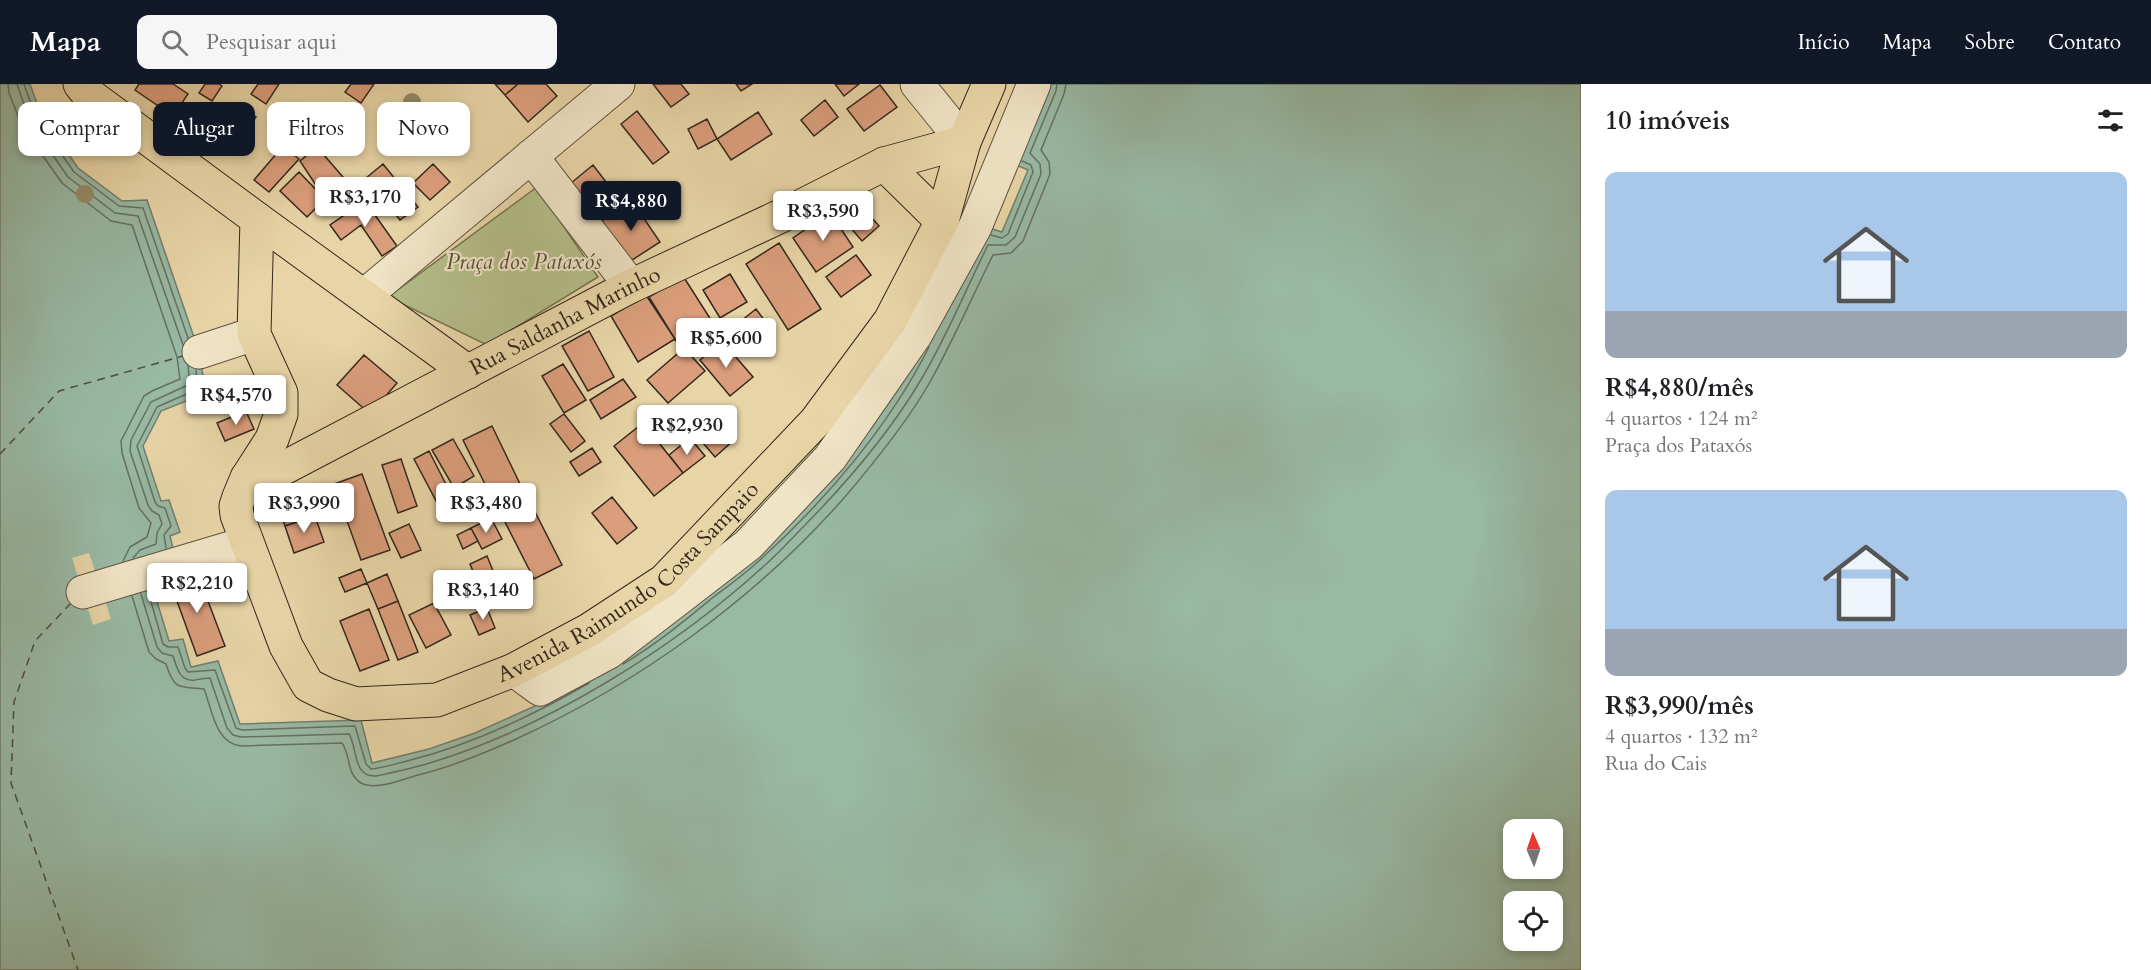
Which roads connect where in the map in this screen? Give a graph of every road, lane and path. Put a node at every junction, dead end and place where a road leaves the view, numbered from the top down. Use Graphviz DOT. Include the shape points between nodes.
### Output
graph roads {
  1 [pos="80,84"];
  2 [pos="618,84"];
  3 [pos="917,84"];
  4 [pos="989,84"];
  5 [pos="1034,84"];
  6 [pos="964,142"];
  7 [pos="531,156"];
  8 [pos="884,164"];
  9 [pos="257,219"];
  10 [pos="942,221"];
  11 [pos="631,286"];
  12 [pos="364,296"];
  13 [pos="254,334"];
  14 [pos="199,352"];
  15 [pos="468,372"];
  16 [pos="247,478"];
  17 [pos="247,543"];
  18 [pos="82,592"];
  19 [pos="514,670"];
  1 -- 9 [label="main road" via="88,94"];
  2 -- 7 [label="street"];
  3 -- 6 [label="street"];
  4 -- 6 [label="main road, Avenida Raimundo Costa Sampaio"];
  5 -- 19 [label="street" via="975,227 916,334 830,458 748,545 609,652 540,689"];
  6 -- 8 [label="main road, Rua Saldanha Marinho"];
  6 -- 10 [label="main road, Avenida Raimundo Costa Sampaio"];
  7 -- 11 [label="street"];
  7 -- 12 [label="street"];
  8 -- 10 [label="main road"];
  8 -- 11 [label="main road, Rua Saldanha Marinho"];
  9 -- 12 [label="main road"];
  9 -- 13 [label="main road"];
  10 -- 19 [label="main road, Avenida Raimundo Costa Sampaio" via="890,321 816,421 664,581 590,630"];
  11 -- 15 [label="main road, Rua Saldanha Marinho"];
  12 -- 15 [label="main road"];
  13 -- 14 [label="street"];
  13 -- 16 [label="main road" via="281,393 281,414 272,439"];
  15 -- 16 [label="main road, Rua Saldanha Marinho" via="263,478"];
  16 -- 17 [label="main road" via="236,506"];
  17 -- 18 [label="street"];
  17 -- 19 [label="main road, Avenida Raimundo Costa Sampaio" via="286,646 308,685 328,695 356,704 437,700"];
}
